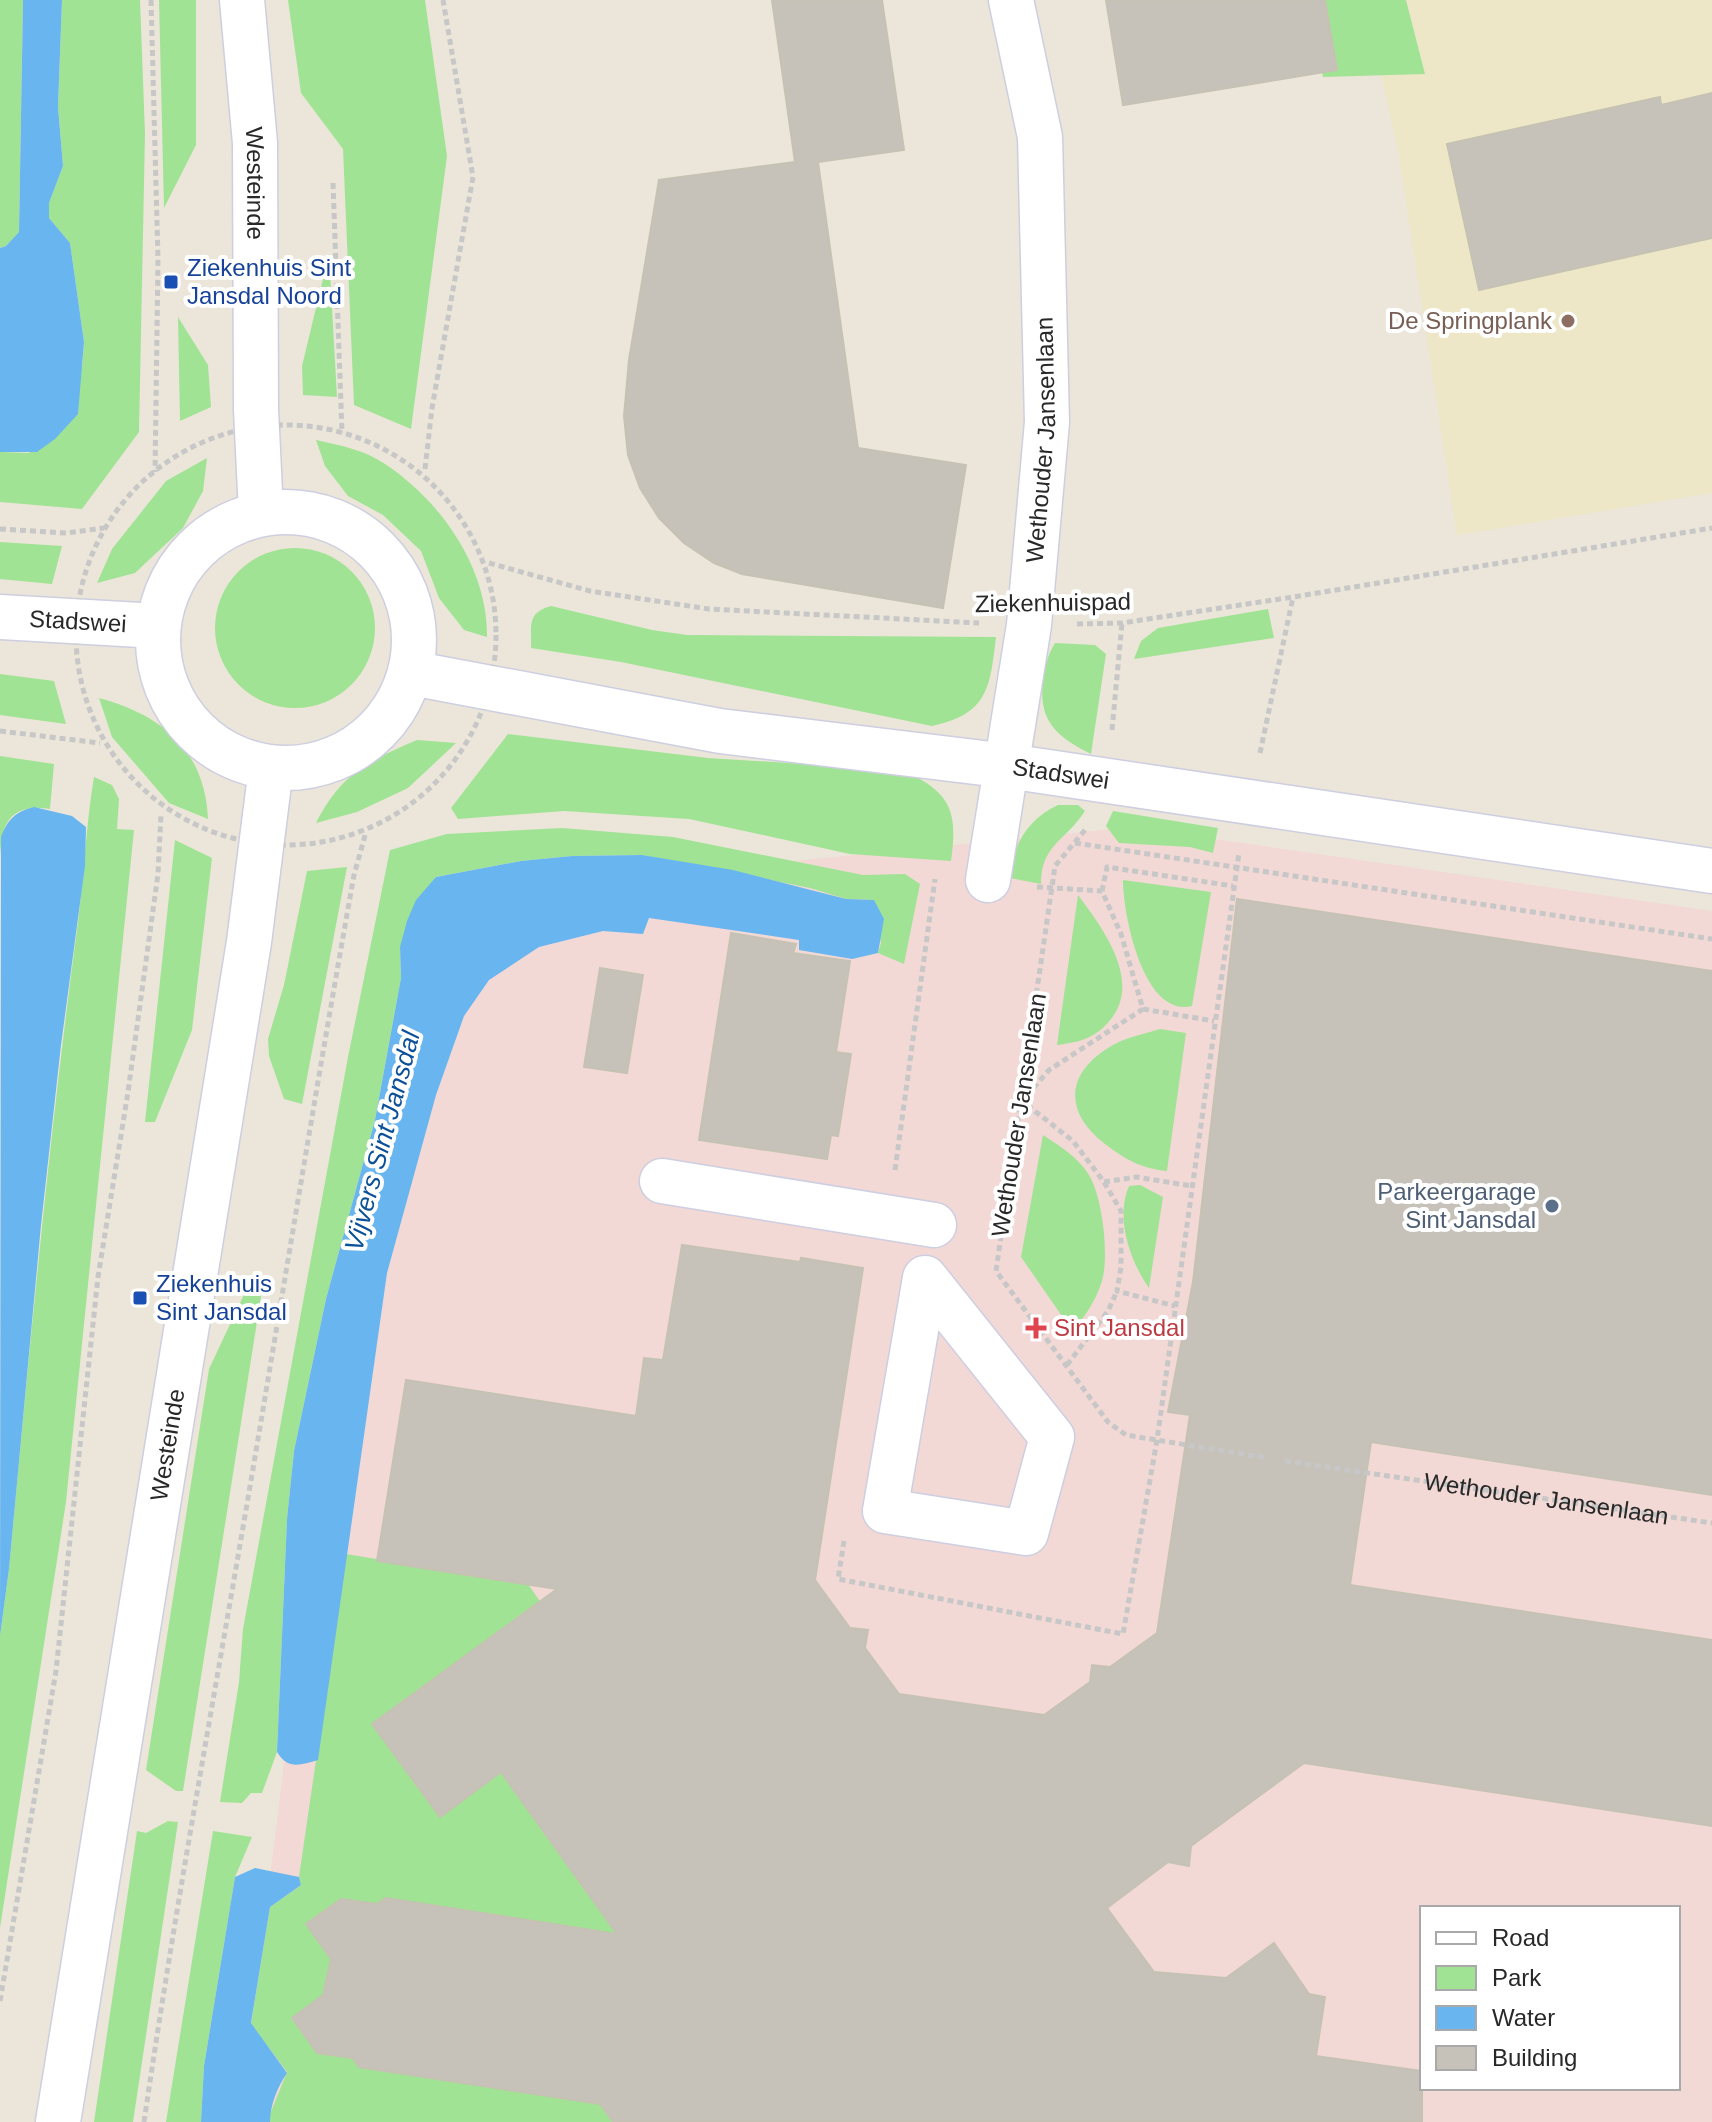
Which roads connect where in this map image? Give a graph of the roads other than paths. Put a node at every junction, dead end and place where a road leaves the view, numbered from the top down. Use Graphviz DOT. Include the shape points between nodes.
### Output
graph roads {
  1 [pos="242,0"];
  2 [pos="1011,0"];
  3 [pos="261,513"];
  4 [pos="0,617"];
  5 [pos="158,626"];
  6 [pos="411,673"];
  7 [pos="1008,766"];
  8 [pos="271,768"];
  9 [pos="1712,871"];
  10 [pos="988,880"];
  11 [pos="662,1181"];
  12 [pos="934,1225"];
  13 [pos="925,1278"];
  14 [pos="58,2122"];
  1 -- 3 [label="street, Westeinde" via="255,143"];
  2 -- 7 [label="street, Wethouder Jansenlaan" via="1040,137 1047,422 1029,625"];
  3 -- 5 [label="street" via="223,527 191,552 168,586"];
  3 -- 6 [label="street" via="298,511 335,520 367,539 392,566 409,599 416,636"];
  4 -- 5 [label="street, Stadswei"];
  5 -- 8 [label="street" via="160,666 174,704 199,735 233,757"];
  6 -- 7 [label="street, Stadswei" via="720,731"];
  6 -- 8 [label="street" via="392,715 359,747 317,765"];
  7 -- 9 [label="street, Stadswei"];
  7 -- 10 [label="street, Wethouder Jansenlaan"];
  8 -- 14 [label="street, Westeinde" via="249,942"];
  11 -- 12 [label="street"];
  13 -- 13 [label="street" via="885,1511 1026,1533 1052,1437"];
}
